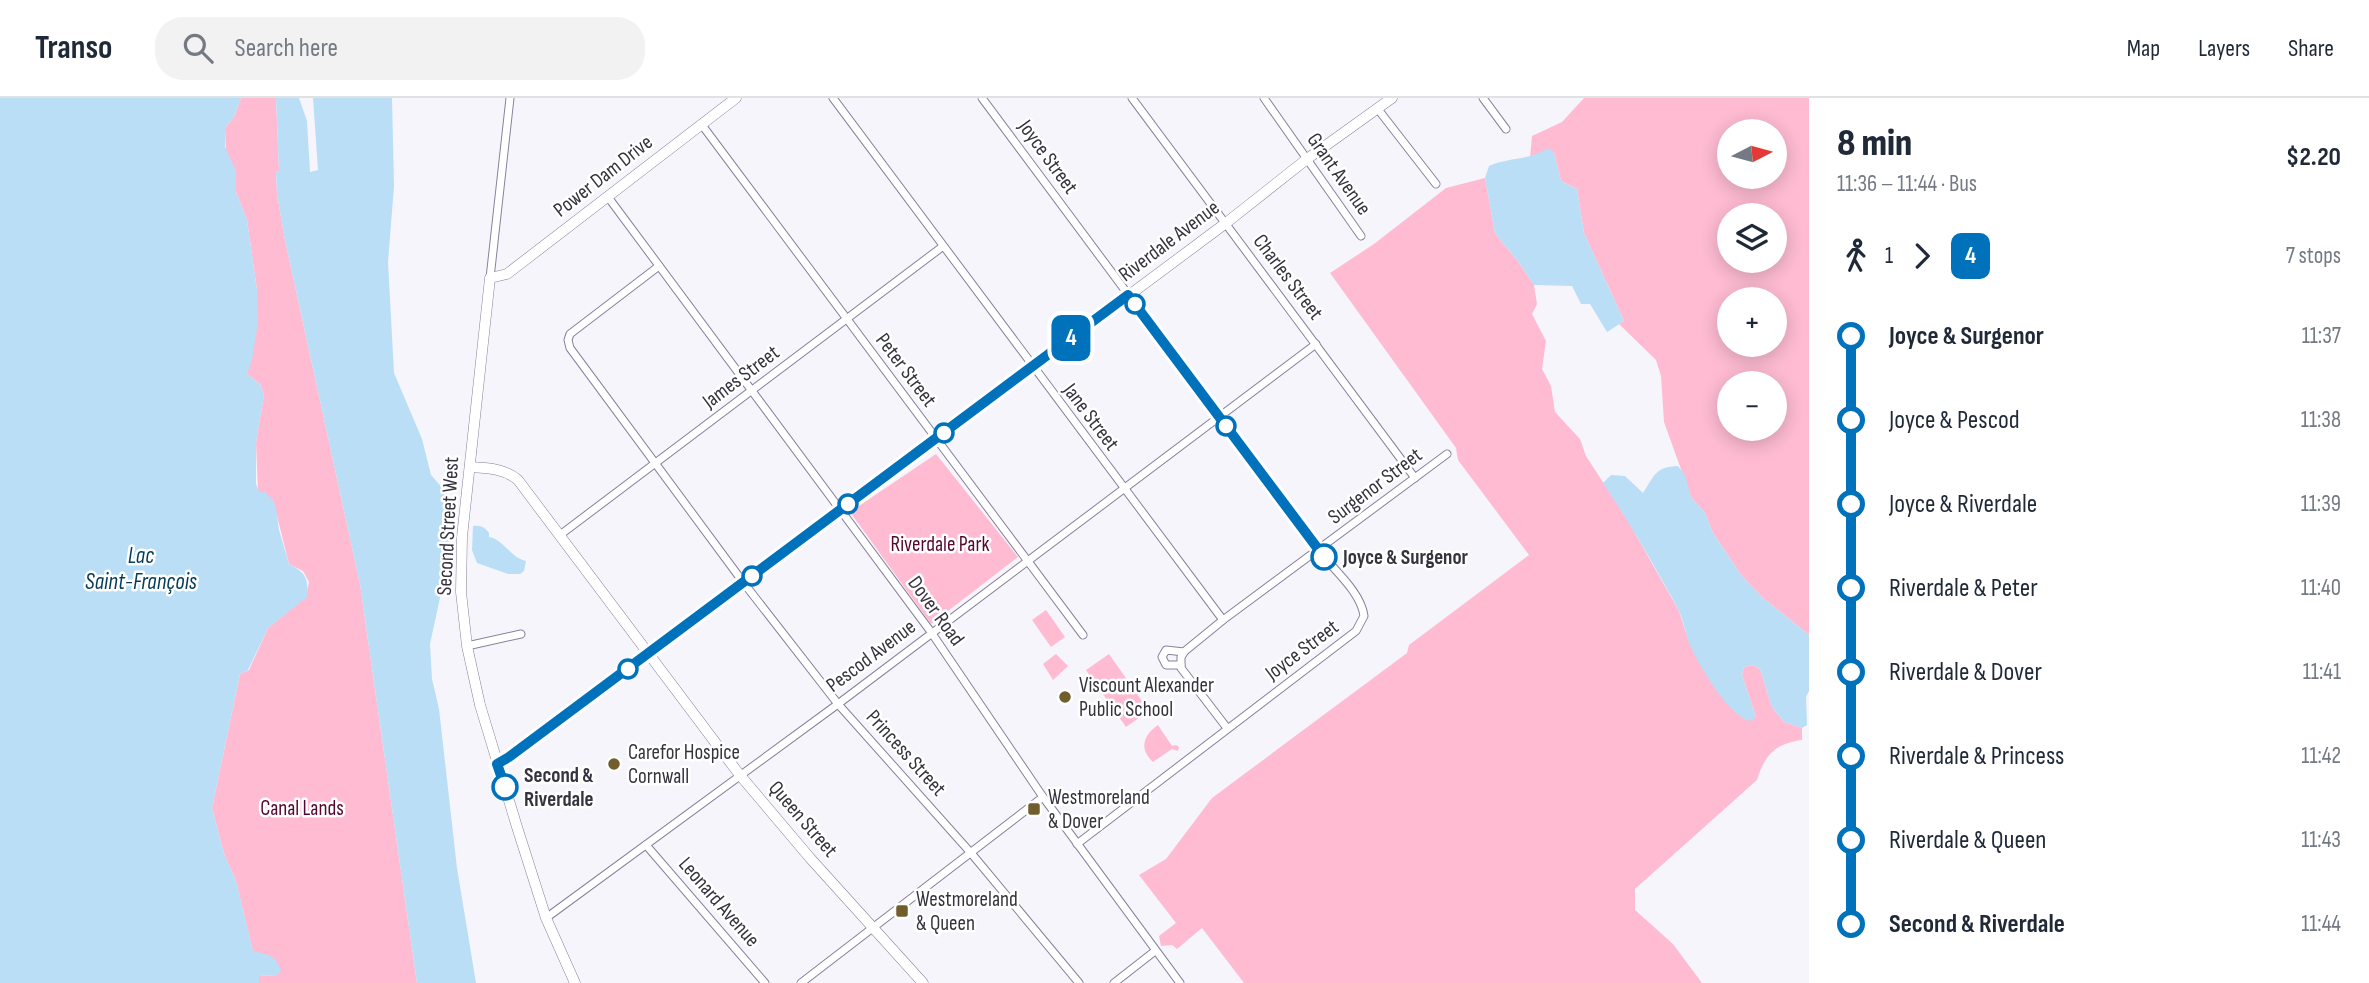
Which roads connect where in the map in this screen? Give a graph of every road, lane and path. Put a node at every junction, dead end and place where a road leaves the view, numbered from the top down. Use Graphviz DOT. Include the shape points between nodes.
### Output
graph roads {
  1 [pos="510,98"];
  2 [pos="736,98"];
  3 [pos="833,98"];
  4 [pos="982,98"];
  5 [pos="1132,98"];
  6 [pos="1264,98"];
  7 [pos="1392,98"];
  8 [pos="1483,98"];
  9 [pos="1377,108"];
  10 [pos="702,125"];
  11 [pos="1507,129"];
  12 [pos="1307,159"];
  13 [pos="1436,184"];
  14 [pos="608,197"];
  15 [pos="1226,223"];
  16 [pos="1361,236"];
  17 [pos="942,247"];
  18 [pos="659,266"];
  19 [pos="490,278"];
  20 [pos="1128,295"];
  21 [pos="845,318"];
  22 [pos="1316,344"];
  23 [pos="1032,368"];
  24 [pos="752,391"];
  25 [pos="1219,417"];
  26 [pos="936,439"];
  27 [pos="1447,454"];
  28 [pos="654,464"];
  29 [pos="470,467"];
  30 [pos="1415,478"];
  31 [pos="1123,488"];
  32 [pos="839,511"];
  33 [pos="560,535"];
  34 [pos="1319,551"];
  35 [pos="1028,561"];
  36 [pos="744,582"];
  37 [pos="1223,620"];
  38 [pos="931,632"];
  39 [pos="522,634"];
  40 [pos="1083,635"];
  41 [pos="467,646"];
  42 [pos="1184,652"];
  43 [pos="648,654"];
  44 [pos="1181,665"];
  45 [pos="838,704"];
  46 [pos="1227,728"];
  47 [pos="497,764"];
  48 [pos="739,774"];
  49 [pos="1043,797"];
  50 [pos="1077,844"];
  51 [pos="646,845"];
  52 [pos="971,853"];
  53 [pos="547,918"];
  54 [pos="873,927"];
  55 [pos="1155,951"];
  56 [pos="575,983"];
  57 [pos="765,983"];
  58 [pos="801,983"];
  59 [pos="923,983"];
  60 [pos="1079,983"];
  61 [pos="1114,983"];
  62 [pos="1180,983"];
  1 -- 19 [label="street, Second Street West"];
  2 -- 10 [label="street, Power Dam Drive"];
  3 -- 17 [label="street, Jane Street"];
  4 -- 20 [label="street, Joyce Street"];
  5 -- 15 [label="street, Charles Street"];
  6 -- 12 [label="street, Grant Avenue"];
  7 -- 9 [label="street, Riverdale Avenue"];
  8 -- 11 [label="street"];
  9 -- 12 [label="street, Riverdale Avenue"];
  9 -- 13 [label="street"];
  10 -- 14 [label="street, Power Dam Drive"];
  10 -- 21 [label="street, Peter Street"];
  12 -- 15 [label="street, Riverdale Avenue"];
  12 -- 16 [label="street, Grant Avenue"];
  14 -- 18 [label="street, Dover Road"];
  14 -- 19 [label="street, Power Dam Drive" via="507,274"];
  15 -- 20 [label="street, Riverdale Avenue"];
  15 -- 22 [label="street, Charles Street"];
  17 -- 21 [label="street, James Street"];
  17 -- 23 [label="street, Jane Street"];
  18 -- 24 [label="street, Dover Road"];
  18 -- 28 [label="street, Princess Street" via="568,337 570,348"];
  19 -- 29 [label="street, Second Street West"];
  20 -- 23 [label="street, Riverdale Avenue"];
  20 -- 25 [label="street, Joyce Street"];
  21 -- 24 [label="street, James Street"];
  21 -- 26 [label="street, Peter Street"];
  22 -- 25 [label="street, Pescod Avenue"];
  22 -- 30 [label="street, Charles Street"];
  23 -- 26 [label="street, Riverdale Avenue"];
  23 -- 31 [label="street, Jane Street"];
  24 -- 28 [label="street, James Street"];
  24 -- 32 [label="street, Dover Road"];
  25 -- 31 [label="street, Pescod Avenue"];
  25 -- 34 [label="street, Joyce Street"];
  26 -- 32 [label="street, Riverdale Avenue"];
  26 -- 35 [label="street, Peter Street"];
  27 -- 30 [label="street, Surgenor Street"];
  28 -- 33 [label="street, James Street"];
  28 -- 36 [label="street, Princess Street"];
  29 -- 33 [label="street, Queen Street" via="498,469 514,476"];
  29 -- 41 [label="street, Second Street West" via="461,564"];
  30 -- 34 [label="street, Surgenor Street"];
  31 -- 35 [label="street, Pescod Avenue"];
  31 -- 37 [label="street, Jane Street"];
  32 -- 36 [label="street, Riverdale Avenue"];
  32 -- 38 [label="street, Dover Road"];
  33 -- 43 [label="street, Queen Street"];
  34 -- 37 [label="street, Surgenor Street"];
  34 -- 46 [label="street, Joyce Street" via="1362,606 1362,623"];
  35 -- 38 [label="street, Pescod Avenue"];
  35 -- 40 [label="street, Peter Street"];
  36 -- 43 [label="street, Riverdale Avenue"];
  36 -- 45 [label="street, Princess Street"];
  37 -- 42 [label="street, Surgenor Street"];
  38 -- 45 [label="street, Pescod Avenue"];
  38 -- 49 [label="street, Dover Road"];
  39 -- 41 [label="street"];
  41 -- 47 [label="street, Second Street West"];
  42 -- 44 [label="street"];
  42 -- 44 [label="street, Surgenor Street" via="1166,650 1162,657 1166,665"];
  43 -- 47 [label="street, Riverdale Avenue"];
  43 -- 48 [label="street, Queen Street"];
  44 -- 46 [label="street"];
  45 -- 48 [label="street, Pescod Avenue"];
  45 -- 52 [label="street, Princess Street"];
  46 -- 50 [label="street, Joyce Street"];
  47 -- 53 [label="street, Second Street West"];
  48 -- 51 [label="street, Pescod Avenue"];
  48 -- 54 [label="street, Queen Street"];
  49 -- 50 [label="street, Dover Road"];
  49 -- 52 [label="street"];
  50 -- 55 [label="street, Dover Road"];
  51 -- 53 [label="street, Pescod Avenue"];
  51 -- 57 [label="street, Leonard Avenue"];
  52 -- 54 [label="street"];
  52 -- 60 [label="street, Princess Street"];
  53 -- 56 [label="street, Second Street West"];
  54 -- 58 [label="street"];
  54 -- 59 [label="street, Queen Street"];
  55 -- 61 [label="street"];
  55 -- 62 [label="street, Dover Road"];
}
